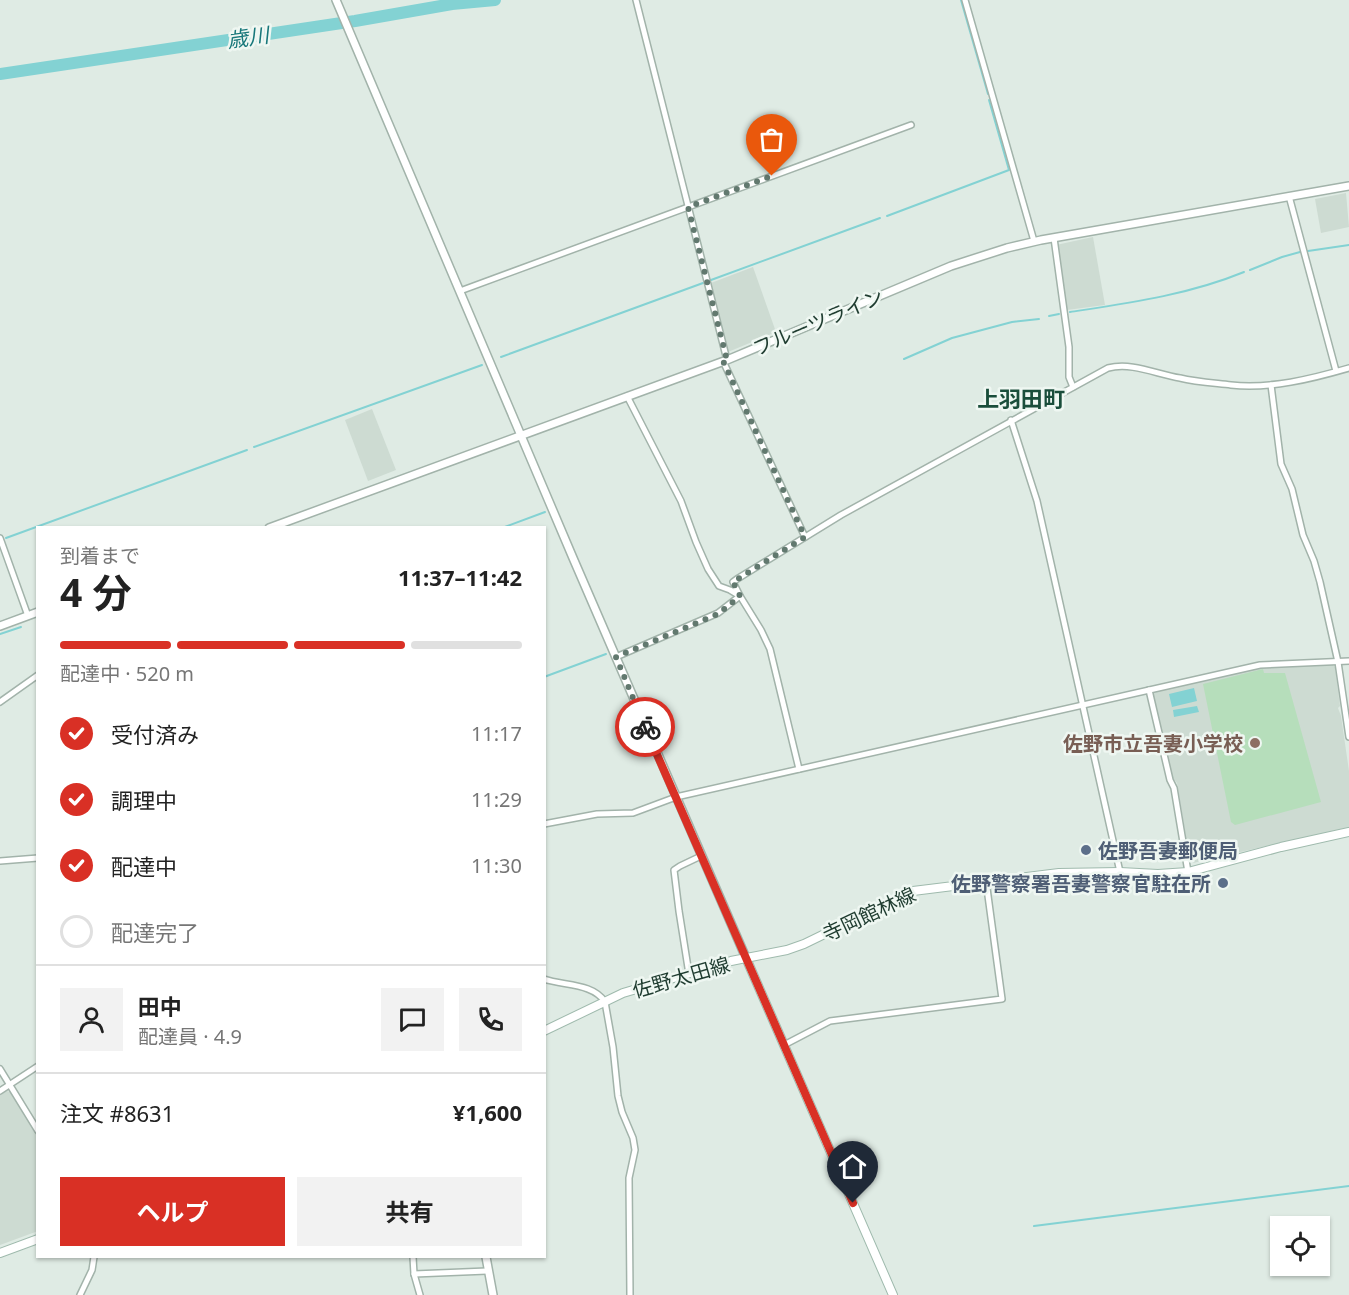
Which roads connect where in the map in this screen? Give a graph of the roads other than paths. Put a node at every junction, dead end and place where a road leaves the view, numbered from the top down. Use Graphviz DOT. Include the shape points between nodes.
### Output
graph roads {
  1 [pos="336,0"];
  2 [pos="636,0"];
  3 [pos="965,0"];
  4 [pos="911,124"];
  5 [pos="1349,186"];
  6 [pos="1289,196"];
  7 [pos="688,207"];
  8 [pos="1054,238"];
  9 [pos="1034,241"];
  10 [pos="460,291"];
  11 [pos="725,360"];
  12 [pos="1349,368"];
  13 [pos="1336,371"];
  14 [pos="1271,385"];
  15 [pos="1073,387"];
  16 [pos="627,396"];
  17 [pos="1011,420"];
  18 [pos="522,434"];
  19 [pos="274,526"];
  20 [pos="805,537"];
  21 [pos="0,538"];
  22 [pos="740,596"];
  23 [pos="36,612"];
  24 [pos="28,616"];
  25 [pos="0,626"];
  26 [pos="616,657"];
  27 [pos="1349,661"];
  28 [pos="1338,662"];
  29 [pos="36,676"];
  30 [pos="1149,690"];
  31 [pos="0,702"];
  32 [pos="1081,706"];
  33 [pos="1349,737"];
  34 [pos="799,769"];
  35 [pos="676,797"];
  36 [pos="546,824"];
  37 [pos="1349,832"];
  38 [pos="701,856"];
  39 [pos="36,858"];
  40 [pos="0,861"];
  41 [pos="1120,872"];
  42 [pos="1188,872"];
  43 [pos="986,881"];
  44 [pos="746,958"];
  45 [pos="689,974"];
  46 [pos="546,979"];
  47 [pos="605,1002"];
  48 [pos="546,1030"];
  49 [pos="783,1045"];
  50 [pos="36,1067"];
  51 [pos="0,1069"];
  52 [pos="9,1085"];
  53 [pos="0,1091"];
  54 [pos="36,1128"];
  55 [pos="36,1240"];
  56 [pos="0,1253"];
  57 [pos="94,1258"];
  58 [pos="413,1258"];
  59 [pos="486,1258"];
  60 [pos="487,1271"];
  61 [pos="414,1274"];
  62 [pos="80,1295"];
  63 [pos="420,1295"];
  64 [pos="493,1295"];
  65 [pos="630,1295"];
  66 [pos="893,1295"];
  1 -- 10 [label="street"];
  2 -- 7 [label="street"];
  3 -- 9 [label="street"];
  4 -- 7 [label="street"];
  5 -- 6 [label="street, フルーツライン"];
  6 -- 8 [label="street, フルーツライン"];
  6 -- 13 [label="street"];
  7 -- 10 [label="street"];
  7 -- 11 [label="street"];
  8 -- 9 [label="street, フルーツライン"];
  8 -- 15 [label="street" via="1069,347 1068,377"];
  9 -- 11 [label="street, フルーツライン" via="951,266"];
  10 -- 18 [label="street"];
  11 -- 16 [label="street, フルーツライン"];
  11 -- 20 [label="street"];
  12 -- 13 [label="street"];
  13 -- 14 [label="street"];
  14 -- 15 [label="street" via="1222,384 1121,366 1108,368"];
  14 -- 28 [label="street" via="1281,464 1314,561"];
  15 -- 17 [label="street"];
  16 -- 18 [label="street, フルーツライン"];
  16 -- 22 [label="street" via="682,504 708,569 719,586"];
  17 -- 20 [label="street"];
  17 -- 32 [label="street" via="1037,501"];
  18 -- 19 [label="street, フルーツライン"];
  18 -- 26 [label="street"];
  20 -- 22 [label="street" via="733,582"];
  21 -- 24 [label="street"];
  22 -- 26 [label="street" via="718,614"];
  22 -- 34 [label="street" via="770,650"];
  23 -- 24 [label="street"];
  24 -- 25 [label="street"];
  26 -- 35 [label="street"];
  27 -- 28 [label="street"];
  28 -- 30 [label="street" via="1260,665"];
  28 -- 33 [label="street"];
  29 -- 31 [label="street"];
  30 -- 32 [label="street"];
  30 -- 42 [label="street" via="1174,788"];
  32 -- 34 [label="street"];
  32 -- 41 [label="street"];
  34 -- 35 [label="street"];
  35 -- 36 [label="street" via="633,813 597,814"];
  35 -- 38 [label="street"];
  37 -- 42 [label="main road, 寺岡館林線"];
  38 -- 44 [label="street"];
  38 -- 45 [label="street" via="674,870"];
  39 -- 40 [label="street"];
  41 -- 42 [label="main road, 寺岡館林線"];
  41 -- 43 [label="main road, 寺岡館林線" via="1059,873"];
  43 -- 44 [label="main road, 寺岡館林線" via="913,891 804,944"];
  43 -- 49 [label="street" via="1002,999 830,1021"];
  44 -- 45 [label="main road, 佐野太田線"];
  44 -- 49 [label="main road, 佐野太田線"];
  45 -- 47 [label="main road, 佐野太田線"];
  46 -- 47 [label="street" via="590,989"];
  47 -- 48 [label="main road, 佐野太田線"];
  47 -- 65 [label="street" via="618,1095 636,1150 629,1178"];
  49 -- 66 [label="main road, 佐野太田線"];
  50 -- 52 [label="street"];
  51 -- 52 [label="street"];
  52 -- 53 [label="street"];
  52 -- 54 [label="street"];
  55 -- 56 [label="main road"];
  57 -- 62 [label="street"];
  58 -- 61 [label="street"];
  59 -- 60 [label="street"];
  60 -- 61 [label="street"];
  60 -- 64 [label="street"];
  61 -- 63 [label="street"];
}
